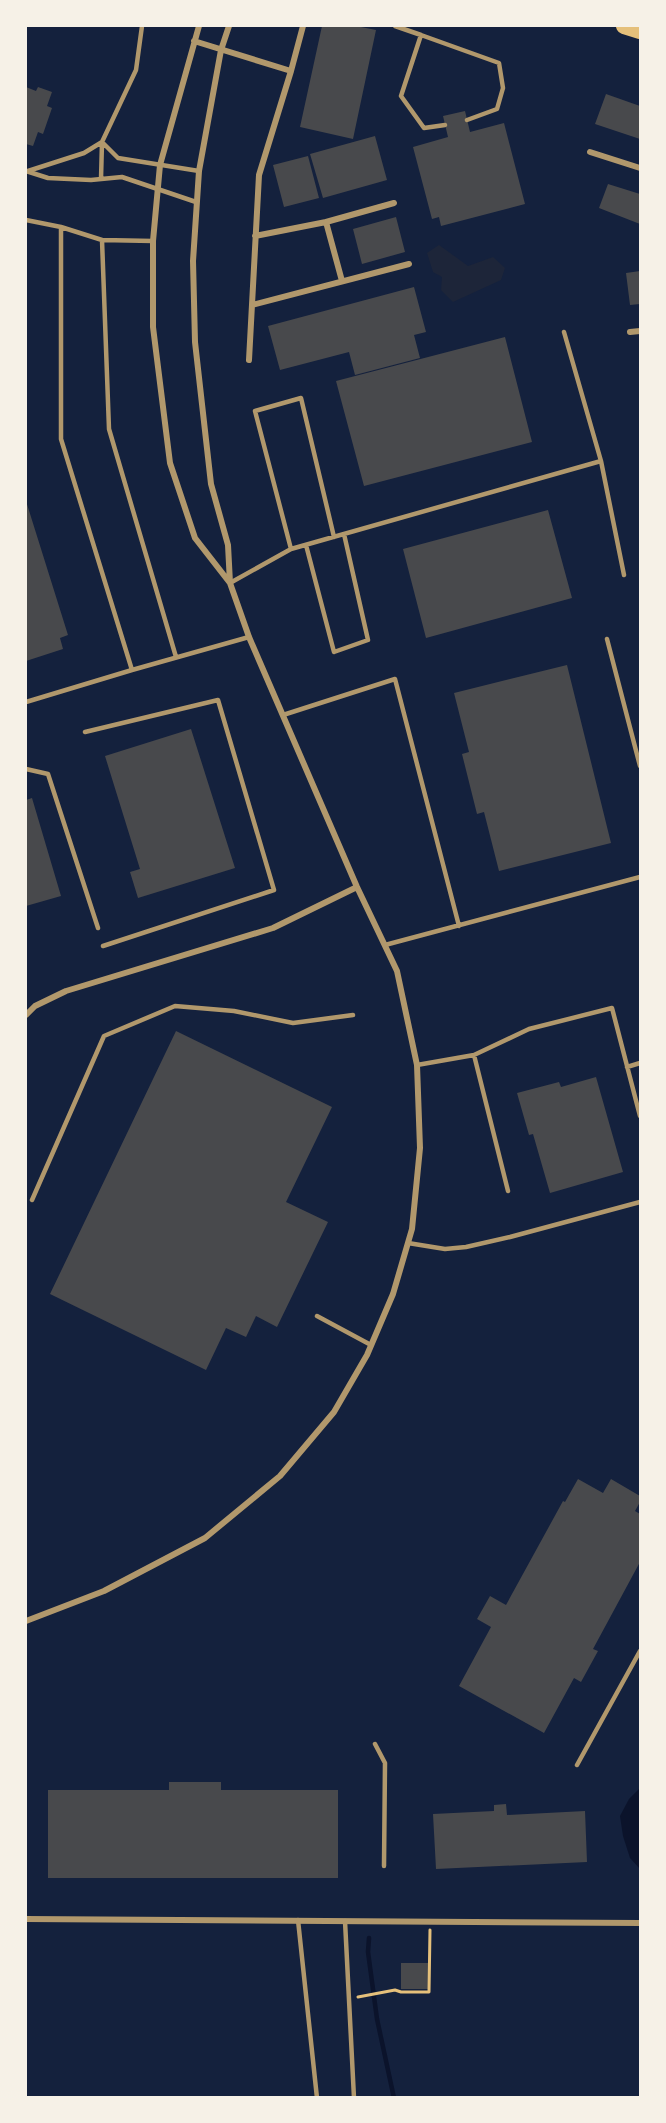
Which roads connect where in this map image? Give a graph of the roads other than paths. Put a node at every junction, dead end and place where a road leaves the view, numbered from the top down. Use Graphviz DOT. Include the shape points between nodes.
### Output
graph roads {
  1 [pos="142,26"];
  2 [pos="199,26"];
  3 [pos="229,26"];
  4 [pos="303,26"];
  5 [pos="395,26"];
  6 [pos="624,26"];
  7 [pos="640,31"];
  8 [pos="421,35"];
  9 [pos="194,41"];
  10 [pos="220,50"];
  11 [pos="291,71"];
  12 [pos="467,120"];
  13 [pos="445,125"];
  14 [pos="102,142"];
  15 [pos="590,152"];
  16 [pos="160,165"];
  17 [pos="640,168"];
  18 [pos="27,171"];
  19 [pos="200,171"];
  20 [pos="101,179"];
  21 [pos="157,189"];
  22 [pos="196,202"];
  23 [pos="394,203"];
  24 [pos="26,220"];
  25 [pos="326,222"];
  26 [pos="61,227"];
  27 [pos="255,236"];
  28 [pos="102,240"];
  29 [pos="153,241"];
  30 [pos="409,264"];
  31 [pos="342,281"];
  32 [pos="252,305"];
  33 [pos="640,331"];
  34 [pos="564,332"];
  35 [pos="630,333"];
  36 [pos="249,360"];
  37 [pos="601,461"];
  38 [pos="344,534"];
  39 [pos="334,537"];
  40 [pos="306,545"];
  41 [pos="291,549"];
  42 [pos="624,575"];
  43 [pos="230,584"];
  44 [pos="249,637"];
  45 [pos="608,639"];
  46 [pos="176,657"];
  47 [pos="132,670"];
  48 [pos="26,702"];
  49 [pos="283,715"];
  50 [pos="85,732"];
  51 [pos="640,766"];
  52 [pos="26,769"];
  53 [pos="640,877"];
  54 [pos="357,887"];
  55 [pos="459,926"];
  56 [pos="98,928"];
  57 [pos="385,945"];
  58 [pos="103,946"];
  59 [pos="26,1014"];
  60 [pos="353,1015"];
  61 [pos="474,1055"];
  62 [pos="640,1063"];
  63 [pos="417,1065"];
  64 [pos="627,1067"];
  65 [pos="640,1116"];
  66 [pos="508,1191"];
  67 [pos="32,1200"];
  68 [pos="640,1202"];
  69 [pos="408,1243"];
  70 [pos="317,1316"];
  71 [pos="371,1345"];
  72 [pos="26,1621"];
  73 [pos="640,1651"];
  74 [pos="375,1744"];
  75 [pos="577,1765"];
  76 [pos="384,1866"];
  77 [pos="26,1919"];
  78 [pos="298,1920"];
  79 [pos="345,1921"];
  80 [pos="640,1923"];
  81 [pos="317,2097"];
  82 [pos="354,2097"];
  1 -- 14 [label="lane" via="135,70"];
  2 -- 9 [label="street"];
  3 -- 10 [label="street"];
  4 -- 11 [label="street"];
  5 -- 8 [label="lane"];
  6 -- 7 [label="highway"];
  8 -- 12 [label="lane" via="499,63 503,88 497,108"];
  8 -- 13 [label="lane" via="401,96 424,128"];
  9 -- 10 [label="street"];
  9 -- 16 [label="street"];
  10 -- 11 [label="street"];
  10 -- 19 [label="street"];
  11 -- 27 [label="street" via="259,175"];
  14 -- 16 [label="lane" via="118,159"];
  14 -- 18 [label="lane" via="84,153"];
  14 -- 20 [label="lane"];
  15 -- 17 [label="street"];
  16 -- 19 [label="lane"];
  16 -- 21 [label="street"];
  18 -- 20 [label="lane" via="48,177"];
  19 -- 22 [label="street"];
  20 -- 21 [label="lane" via="122,177"];
  21 -- 22 [label="lane"];
  21 -- 29 [label="street"];
  22 -- 43 [label="street" via="195,342 211,484 228,545"];
  23 -- 25 [label="street"];
  24 -- 26 [label="lane"];
  25 -- 27 [label="street"];
  25 -- 31 [label="street"];
  26 -- 28 [label="lane"];
  26 -- 47 [label="lane" via="61,439"];
  27 -- 32 [label="street"];
  28 -- 29 [label="lane"];
  28 -- 46 [label="lane" via="109,429"];
  29 -- 43 [label="street" via="153,327 171,463 195,538"];
  30 -- 31 [label="street"];
  31 -- 32 [label="street"];
  32 -- 36 [label="street"];
  33 -- 35 [label="street"];
  34 -- 37 [label="lane"];
  37 -- 38 [label="lane"];
  37 -- 42 [label="lane"];
  38 -- 39 [label="lane"];
  38 -- 40 [label="lane" via="368,640 333,652"];
  39 -- 40 [label="lane"];
  39 -- 41 [label="lane" via="301,398 255,411"];
  40 -- 41 [label="lane"];
  41 -- 43 [label="lane"];
  43 -- 44 [label="street"];
  44 -- 46 [label="lane"];
  44 -- 49 [label="street"];
  45 -- 51 [label="lane"];
  46 -- 47 [label="lane"];
  47 -- 48 [label="lane"];
  49 -- 54 [label="street"];
  49 -- 55 [label="lane" via="395,679"];
  50 -- 58 [label="lane" via="218,700 274,890"];
  52 -- 56 [label="lane" via="48,774"];
  53 -- 55 [label="lane"];
  54 -- 57 [label="street"];
  54 -- 59 [label="street" via="273,928 66,991"];
  55 -- 57 [label="lane"];
  57 -- 63 [label="street" via="397,971"];
  60 -- 67 [label="lane" via="293,1023 234,1011 175,1006 104,1036"];
  61 -- 63 [label="lane"];
  61 -- 64 [label="lane" via="529,1029 612,1008"];
  61 -- 66 [label="lane"];
  62 -- 64 [label="lane"];
  63 -- 69 [label="street" via="420,1148"];
  64 -- 65 [label="lane"];
  68 -- 69 [label="lane" via="466,1247"];
  69 -- 71 [label="street"];
  70 -- 71 [label="lane"];
  71 -- 72 [label="street" via="334,1412 280,1476 205,1538 104,1591"];
  73 -- 75 [label="lane"];
  74 -- 76 [label="lane" via="385,1763"];
  77 -- 78 [label="street"];
  78 -- 79 [label="street"];
  78 -- 81 [label="lane"];
  79 -- 80 [label="street"];
  79 -- 82 [label="lane"];
}
